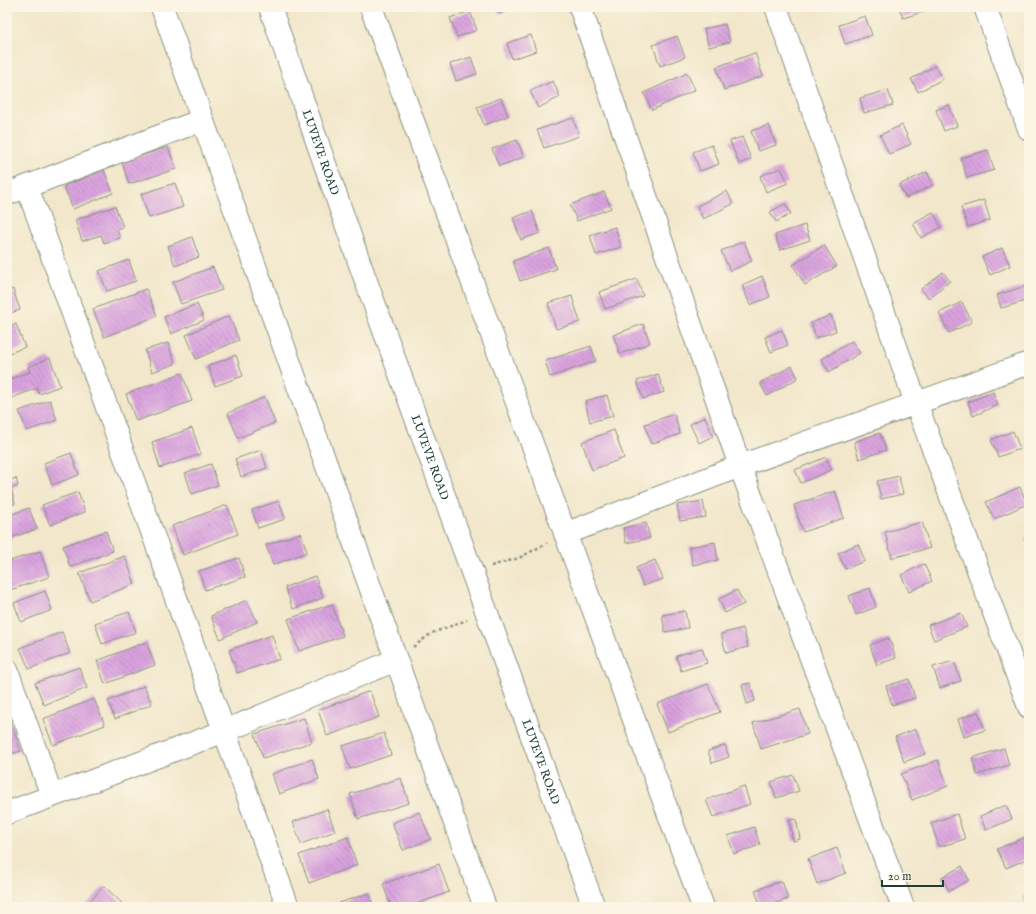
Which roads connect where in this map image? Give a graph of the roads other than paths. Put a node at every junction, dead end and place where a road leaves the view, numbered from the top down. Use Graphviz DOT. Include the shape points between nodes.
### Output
graph roads {
  1 [pos="162,7"];
  2 [pos="270,7"];
  3 [pos="371,7"];
  4 [pos="580,7"];
  5 [pos="776,7"];
  6 [pos="985,7"];
  7 [pos="202,120"];
  8 [pos="1029,129"];
  9 [pos="17,190"];
  10 [pos="1029,363"];
  11 [pos="916,403"];
  12 [pos="740,466"];
  13 [pos="565,534"];
  14 [pos="396,660"];
  15 [pos="7,670"];
  16 [pos="1029,708"];
  17 [pos="225,731"];
  18 [pos="52,796"];
  19 [pos="7,813"];
  20 [pos="288,907"];
  21 [pos="485,907"];
  22 [pos="594,907"];
  23 [pos="703,907"];
  24 [pos="903,907"];
  1 -- 7 [label="street"];
  2 -- 22 [label="street, LUVEVE ROAD" via="362,270"];
  3 -- 13 [label="street"];
  4 -- 12 [label="street"];
  5 -- 11 [label="street"];
  6 -- 8 [label="street"];
  7 -- 9 [label="street"];
  7 -- 14 [label="street"];
  9 -- 17 [label="street"];
  10 -- 11 [label="street"];
  11 -- 12 [label="street"];
  11 -- 16 [label="street"];
  12 -- 13 [label="street"];
  12 -- 24 [label="street"];
  13 -- 23 [label="street"];
  14 -- 17 [label="street"];
  14 -- 21 [label="street"];
  15 -- 18 [label="street"];
  17 -- 18 [label="street"];
  17 -- 20 [label="street"];
  18 -- 19 [label="street"];
}
